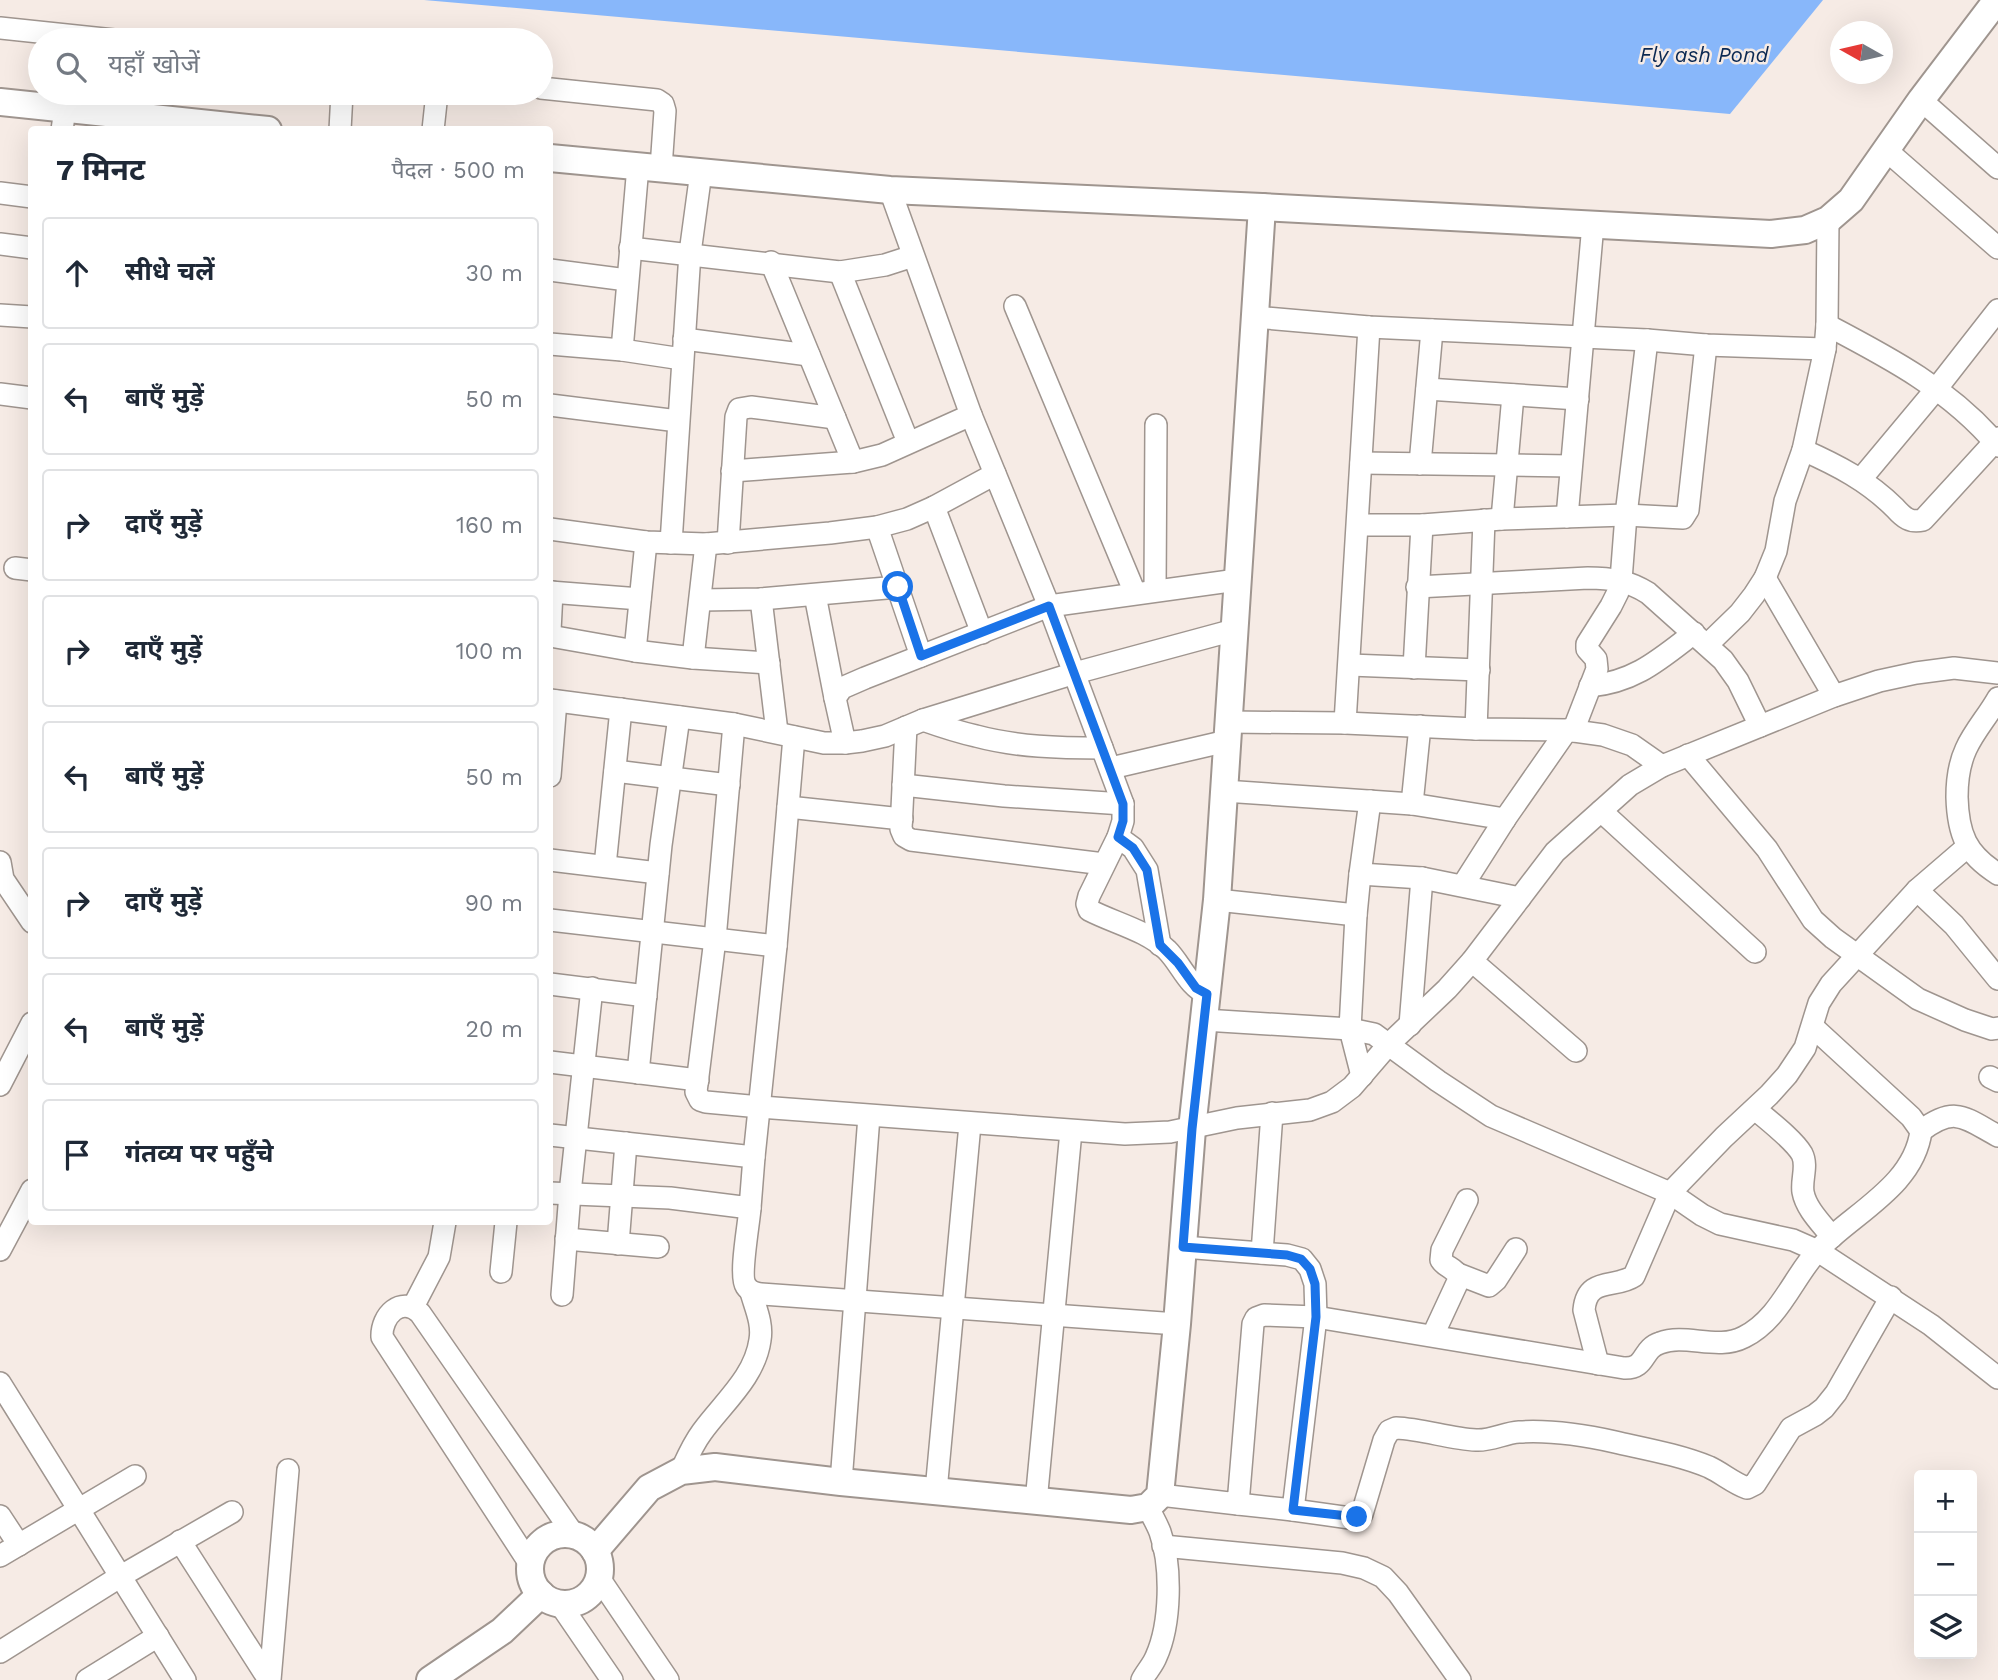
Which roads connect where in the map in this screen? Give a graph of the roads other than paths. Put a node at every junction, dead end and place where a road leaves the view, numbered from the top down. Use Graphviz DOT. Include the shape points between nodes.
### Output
graph roads {
  1 [pos="1997,0"];
  2 [pos="0,33"];
  3 [pos="28,35"];
  4 [pos="553,89"];
  5 [pos="1921,100"];
  6 [pos="0,102"];
  7 [pos="341,105"];
  8 [pos="436,105"];
  9 [pos="63,119"];
  10 [pos="122,122"];
  11 [pos="195,126"];
  12 [pos="340,126"];
  13 [pos="433,126"];
  14 [pos="1885,150"];
  15 [pos="553,158"];
  16 [pos="650,167"];
  17 [pos="1998,168"];
  18 [pos="701,172"];
  19 [pos="890,191"];
  20 [pos="0,193"];
  21 [pos="28,196"];
  22 [pos="1262,207"];
  23 [pos="1828,220"];
  24 [pos="1593,224"];
  25 [pos="0,244"];
  26 [pos="28,248"];
  27 [pos="630,248"];
  28 [pos="1998,248"];
  29 [pos="690,253"];
  30 [pos="913,256"];
  31 [pos="771,262"];
  32 [pos="553,270"];
  33 [pos="841,272"];
  34 [pos="627,280"];
  35 [pos="1015,306"];
  36 [pos="1998,310"];
  37 [pos="0,314"];
  38 [pos="28,317"];
  39 [pos="1254,317"];
  40 [pos="1827,325"];
  41 [pos="1369,327"];
  42 [pos="1432,330"];
  43 [pos="1584,338"];
  44 [pos="1647,340"];
  45 [pos="553,344"];
  46 [pos="1706,345"];
  47 [pos="683,349"];
  48 [pos="1825,349"];
  49 [pos="622,350"];
  50 [pos="809,355"];
  51 [pos="1937,388"];
  52 [pos="1427,389"];
  53 [pos="0,394"];
  54 [pos="1513,395"];
  55 [pos="28,398"];
  56 [pos="1578,399"];
  57 [pos="553,405"];
  58 [pos="971,415"];
  59 [pos="835,418"];
  60 [pos="678,421"];
  61 [pos="1156,425"];
  62 [pos="908,442"];
  63 [pos="1997,442"];
  64 [pos="1803,450"];
  65 [pos="853,462"];
  66 [pos="1361,463"];
  67 [pos="1420,464"];
  68 [pos="1506,466"];
  69 [pos="1572,466"];
  70 [pos="732,471"];
  71 [pos="995,474"];
  72 [pos="1861,479"];
  73 [pos="934,507"];
  74 [pos="1626,515"];
  75 [pos="1567,517"];
  76 [pos="1493,520"];
  77 [pos="1357,525"];
  78 [pos="1422,525"];
  79 [pos="877,527"];
  80 [pos="553,529"];
  81 [pos="646,542"];
  82 [pos="728,542"];
  83 [pos="671,543"];
  84 [pos="706,544"];
  85 [pos="1765,578"];
  86 [pos="1237,580"];
  87 [pos="1621,580"];
  88 [pos="1482,583"];
  89 [pos="898,587"];
  90 [pos="1417,587"];
  91 [pos="553,592"];
  92 [pos="1145,592"];
  93 [pos="815,595"];
  94 [pos="640,599"];
  95 [pos="761,599"];
  96 [pos="701,600"];
  97 [pos="1049,606"];
  98 [pos="1234,630"];
  99 [pos="982,633"];
  100 [pos="553,635"];
  101 [pos="1701,639"];
  102 [pos="635,651"];
  103 [pos="921,656"];
  104 [pos="693,658"];
  105 [pos="769,663"];
  106 [pos="1350,665"];
  107 [pos="1414,668"];
  108 [pos="1479,670"];
  109 [pos="1075,673"];
  110 [pos="1998,673"];
  111 [pos="1590,686"];
  112 [pos="1834,696"];
  113 [pos="835,698"];
  114 [pos="1998,698"];
  115 [pos="553,701"];
  116 [pos="621,709"];
  117 [pos="679,717"];
  118 [pos="1345,723"];
  119 [pos="734,724"];
  120 [pos="914,724"];
  121 [pos="1420,726"];
  122 [pos="1760,726"];
  123 [pos="1476,729"];
  124 [pos="1228,731"];
  125 [pos="1570,731"];
  126 [pos="785,735"];
  127 [pos="845,743"];
  128 [pos="1102,748"];
  129 [pos="1688,755"];
  130 [pos="1662,766"];
  131 [pos="1111,768"];
  132 [pos="615,771"];
  133 [pos="671,778"];
  134 [pos="729,785"];
  135 [pos="903,785"];
  136 [pos="1224,791"];
  137 [pos="1370,801"];
  138 [pos="1123,804"];
  139 [pos="1412,804"];
  140 [pos="788,807"];
  141 [pos="1601,811"];
  142 [pos="902,819"];
  143 [pos="1505,819"];
  144 [pos="1118,837"];
  145 [pos="1968,847"];
  146 [pos="553,860"];
  147 [pos="1104,864"];
  148 [pos="605,866"];
  149 [pos="658,873"];
  150 [pos="1360,874"];
  151 [pos="1998,874"];
  152 [pos="1,876"];
  153 [pos="1422,878"];
  154 [pos="1463,885"];
  155 [pos="1917,890"];
  156 [pos="1520,898"];
  157 [pos="1217,900"];
  158 [pos="1356,915"];
  159 [pos="28,916"];
  160 [pos="553,920"];
  161 [pos="653,932"];
  162 [pos="715,939"];
  163 [pos="1160,945"];
  164 [pos="776,946"];
  165 [pos="1755,952"];
  166 [pos="1856,955"];
  167 [pos="1472,961"];
  168 [pos="1998,979"];
  169 [pos="553,984"];
  170 [pos="593,988"];
  171 [pos="1207,994"];
  172 [pos="646,996"];
  173 [pos="1204,1020"];
  174 [pos="1410,1025"];
  175 [pos="1813,1027"];
  176 [pos="1998,1028"];
  177 [pos="1350,1029"];
  178 [pos="28,1031"];
  179 [pos="1389,1044"];
  180 [pos="1576,1051"];
  181 [pos="553,1062"];
  182 [pos="583,1066"];
  183 [pos="638,1073"];
  184 [pos="1362,1076"];
  185 [pos="698,1080"];
  186 [pos="0,1085"];
  187 [pos="760,1107"];
  188 [pos="1755,1109"];
  189 [pos="1272,1113"];
  190 [pos="869,1116"];
  191 [pos="970,1124"];
  192 [pos="1192,1129"];
  193 [pos="1070,1131"];
  194 [pos="1921,1131"];
  195 [pos="553,1135"];
  196 [pos="1998,1136"];
  197 [pos="576,1137"];
  198 [pos="626,1143"];
  199 [pos="754,1157"];
  200 [pos="560,1193"];
  201 [pos="1670,1193"];
  202 [pos="621,1195"];
  203 [pos="28,1198"];
  204 [pos="1467,1200"];
  205 [pos="751,1208"];
  206 [pos="444,1225"];
  207 [pos="506,1225"];
  208 [pos="566,1239"];
  209 [pos="618,1244"];
  210 [pos="1825,1244"];
  211 [pos="659,1247"];
  212 [pos="1183,1247"];
  213 [pos="1516,1249"];
  214 [pos="0,1250"];
  215 [pos="1262,1254"];
  216 [pos="501,1272"];
  217 [pos="1458,1274"];
  218 [pos="751,1292"];
  219 [pos="562,1295"];
  220 [pos="1891,1297"];
  221 [pos="855,1300"];
  222 [pos="413,1307"];
  223 [pos="953,1307"];
  224 [pos="1052,1316"];
  225 [pos="1316,1317"];
  226 [pos="1177,1324"];
  227 [pos="1433,1335"];
  228 [pos="1598,1364"];
  229 [pos="1998,1378"];
  230 [pos="0,1383"];
  231 [pos="288,1470"];
  232 [pos="681,1471"];
  233 [pos="135,1476"];
  234 [pos="841,1482"];
  235 [pos="936,1491"];
  236 [pos="1154,1501"];
  237 [pos="1036,1502"];
  238 [pos="1238,1504"];
  239 [pos="78,1509"];
  240 [pos="1293,1510"];
  241 [pos="232,1512"];
  242 [pos="0,1516"];
  243 [pos="180,1541"];
  244 [pos="585,1543"];
  245 [pos="19,1545"];
  246 [pos="1163,1546"];
  247 [pos="0,1556"];
  248 [pos="530,1564"];
  249 [pos="121,1576"];
  250 [pos="599,1578"];
  251 [pos="551,1599"];
  252 [pos="158,1636"];
  253 [pos="0,1652"];
  254 [pos="87,1680"];
  255 [pos="185,1680"];
  256 [pos="269,1680"];
  257 [pos="430,1680"];
  258 [pos="612,1680"];
  259 [pos="668,1680"];
  260 [pos="1142,1680"];
  261 [pos="1460,1680"];
  1 -- 5 [label="street"];
  2 -- 3 [label="street"];
  4 -- 16 [label="street" via="663,104"];
  5 -- 14 [label="street"];
  5 -- 17 [label="street"];
  6 -- 9 [label="street"];
  7 -- 12 [label="street"];
  8 -- 13 [label="street"];
  9 -- 10 [label="street"];
  10 -- 11 [label="street"];
  14 -- 23 [label="street" via="1851,200"];
  14 -- 28 [label="street"];
  15 -- 16 [label="street"];
  16 -- 18 [label="street"];
  16 -- 27 [label="street"];
  18 -- 19 [label="street"];
  18 -- 29 [label="street"];
  19 -- 22 [label="street"];
  19 -- 30 [label="street"];
  20 -- 21 [label="street"];
  22 -- 24 [label="street"];
  22 -- 39 [label="street"];
  23 -- 24 [label="street" via="1805,230 1771,234"];
  23 -- 40 [label="street"];
  24 -- 43 [label="street"];
  25 -- 26 [label="street"];
  27 -- 29 [label="street"];
  27 -- 34 [label="street"];
  29 -- 31 [label="street"];
  29 -- 47 [label="street"];
  30 -- 33 [label="street"];
  30 -- 58 [label="street"];
  31 -- 33 [label="street"];
  31 -- 50 [label="street"];
  32 -- 34 [label="street"];
  33 -- 62 [label="street"];
  34 -- 49 [label="street"];
  35 -- 92 [label="street"];
  36 -- 51 [label="street"];
  37 -- 38 [label="street"];
  39 -- 41 [label="street"];
  39 -- 86 [label="street"];
  40 -- 48 [label="street"];
  40 -- 51 [label="street"];
  41 -- 42 [label="street"];
  41 -- 66 [label="street"];
  42 -- 43 [label="street"];
  42 -- 52 [label="street"];
  43 -- 44 [label="street"];
  43 -- 56 [label="street"];
  44 -- 46 [label="street"];
  44 -- 74 [label="street"];
  45 -- 49 [label="street"];
  46 -- 48 [label="street"];
  46 -- 74 [label="street" via="1688,510 1684,518"];
  47 -- 49 [label="street"];
  47 -- 50 [label="street"];
  47 -- 60 [label="street"];
  48 -- 64 [label="street"];
  50 -- 59 [label="street"];
  51 -- 63 [label="street"];
  51 -- 72 [label="street"];
  52 -- 54 [label="street"];
  52 -- 67 [label="street"];
  53 -- 55 [label="street"];
  54 -- 56 [label="street"];
  54 -- 68 [label="street"];
  56 -- 69 [label="street"];
  57 -- 60 [label="street"];
  58 -- 62 [label="street"];
  58 -- 71 [label="street"];
  59 -- 65 [label="street"];
  59 -- 70 [label="street" via="739,409"];
  60 -- 83 [label="street"];
  61 -- 92 [label="street"];
  62 -- 65 [label="street"];
  63 -- 72 [label="street" via="1923,520 1905,518"];
  64 -- 72 [label="street"];
  64 -- 85 [label="street"];
  65 -- 70 [label="street"];
  66 -- 67 [label="street"];
  66 -- 77 [label="street"];
  67 -- 68 [label="street"];
  68 -- 69 [label="street"];
  68 -- 76 [label="street"];
  69 -- 75 [label="street"];
  70 -- 82 [label="street"];
  71 -- 73 [label="street"];
  71 -- 97 [label="street"];
  73 -- 79 [label="street"];
  73 -- 99 [label="street"];
  74 -- 75 [label="street"];
  74 -- 87 [label="street"];
  75 -- 76 [label="street"];
  76 -- 78 [label="street"];
  76 -- 88 [label="street"];
  77 -- 78 [label="street"];
  77 -- 106 [label="street"];
  78 -- 90 [label="street"];
  79 -- 82 [label="street"];
  79 -- 89 [label="street"];
  80 -- 81 [label="street"];
  81 -- 83 [label="street"];
  81 -- 94 [label="street"];
  82 -- 84 [label="street"];
  83 -- 84 [label="street"];
  84 -- 96 [label="street"];
  85 -- 101 [label="street" via="1740,613"];
  85 -- 112 [label="street"];
  86 -- 92 [label="street"];
  86 -- 98 [label="street"];
  87 -- 88 [label="street"];
  87 -- 101 [label="street" via="1648,593"];
  87 -- 111 [label="street" via="1587,644 1598,664"];
  88 -- 90 [label="street"];
  88 -- 108 [label="street"];
  89 -- 93 [label="street"];
  89 -- 103 [label="street"];
  90 -- 107 [label="street"];
  91 -- 94 [label="street"];
  92 -- 97 [label="street"];
  93 -- 95 [label="street"];
  93 -- 113 [label="street"];
  94 -- 102 [label="street"];
  95 -- 96 [label="street"];
  95 -- 105 [label="street"];
  96 -- 104 [label="street"];
  97 -- 99 [label="street"];
  97 -- 109 [label="street"];
  98 -- 109 [label="street"];
  98 -- 124 [label="street"];
  99 -- 103 [label="street"];
  100 -- 102 [label="street"];
  101 -- 111 [label="street" via="1624,680"];
  101 -- 122 [label="street" via="1738,681"];
  102 -- 104 [label="street"];
  103 -- 113 [label="street" via="842,688"];
  104 -- 105 [label="street"];
  105 -- 126 [label="street"];
  106 -- 107 [label="street"];
  106 -- 118 [label="street"];
  107 -- 108 [label="street"];
  108 -- 123 [label="street"];
  109 -- 120 [label="street"];
  109 -- 128 [label="street"];
  110 -- 112 [label="street" via="1954,668 1916,673"];
  111 -- 125 [label="street"];
  112 -- 122 [label="street"];
  113 -- 127 [label="street"];
  114 -- 145 [label="street" via="1961,762 1957,812"];
  115 -- 116 [label="street"];
  116 -- 117 [label="street"];
  116 -- 132 [label="street"];
  117 -- 119 [label="street"];
  117 -- 133 [label="street"];
  118 -- 121 [label="street"];
  118 -- 124 [label="street"];
  119 -- 126 [label="street"];
  119 -- 134 [label="street"];
  120 -- 127 [label="street" via="885,736"];
  120 -- 128 [label="street" via="1021,745"];
  120 -- 135 [label="street"];
  121 -- 123 [label="street"];
  121 -- 139 [label="street"];
  122 -- 129 [label="street"];
  123 -- 125 [label="street"];
  124 -- 131 [label="street"];
  124 -- 136 [label="street"];
  125 -- 130 [label="street" via="1632,745"];
  125 -- 143 [label="street"];
  126 -- 127 [label="street"];
  126 -- 140 [label="street"];
  128 -- 131 [label="street"];
  129 -- 130 [label="street"];
  129 -- 166 [label="street" via="1767,849 1813,920"];
  130 -- 141 [label="street" via="1630,785"];
  131 -- 138 [label="street"];
  132 -- 133 [label="street"];
  132 -- 148 [label="street"];
  133 -- 134 [label="street"];
  133 -- 149 [label="street"];
  134 -- 162 [label="street"];
  135 -- 138 [label="street"];
  135 -- 142 [label="street"];
  136 -- 137 [label="street"];
  136 -- 157 [label="street"];
  137 -- 139 [label="street"];
  137 -- 150 [label="street"];
  138 -- 144 [label="street"];
  139 -- 143 [label="street"];
  140 -- 142 [label="street"];
  140 -- 164 [label="street"];
  141 -- 156 [label="street" via="1555,852"];
  141 -- 165 [label="street"];
  142 -- 147 [label="street" via="904,836 911,840"];
  143 -- 154 [label="street"];
  144 -- 147 [label="street"];
  144 -- 163 [label="street" via="1133,848 1147,870"];
  145 -- 151 [label="street"];
  145 -- 155 [label="street"];
  146 -- 148 [label="street"];
  147 -- 163 [label="street" via="1089,895 1089,910"];
  148 -- 149 [label="street"];
  149 -- 161 [label="street"];
  150 -- 153 [label="street"];
  150 -- 158 [label="street"];
  152 -- 159 [label="street"];
  153 -- 154 [label="street"];
  153 -- 174 [label="street"];
  154 -- 156 [label="street"];
  155 -- 166 [label="street"];
  155 -- 168 [label="street" via="1954,925"];
  156 -- 167 [label="street"];
  157 -- 158 [label="street"];
  157 -- 171 [label="street"];
  158 -- 177 [label="street"];
  160 -- 161 [label="street"];
  161 -- 162 [label="street"];
  161 -- 172 [label="street"];
  162 -- 164 [label="street"];
  162 -- 185 [label="street"];
  163 -- 171 [label="street" via="1196,988"];
  164 -- 187 [label="street"];
  166 -- 175 [label="street" via="1819,1003"];
  166 -- 176 [label="street" via="1918,999 1965,1020"];
  167 -- 174 [label="street"];
  167 -- 180 [label="street"];
  169 -- 170 [label="street"];
  170 -- 172 [label="street"];
  170 -- 182 [label="street"];
  171 -- 173 [label="street"];
  172 -- 183 [label="street"];
  173 -- 177 [label="street"];
  173 -- 192 [label="street"];
  174 -- 179 [label="street"];
  175 -- 188 [label="street" via="1787,1075"];
  175 -- 194 [label="street"];
  177 -- 179 [label="street" via="1374,1034"];
  177 -- 184 [label="street"];
  178 -- 186 [label="street"];
  179 -- 184 [label="street"];
  179 -- 201 [label="street" via="1491,1116"];
  181 -- 182 [label="street"];
  182 -- 183 [label="street"];
  182 -- 197 [label="street"];
  183 -- 185 [label="street"];
  184 -- 189 [label="street" via="1332,1102 1310,1110"];
  185 -- 187 [label="street" via="700,1100"];
  187 -- 190 [label="street"];
  187 -- 199 [label="street"];
  188 -- 201 [label="street"];
  188 -- 210 [label="street" via="1802,1155 1803,1191"];
  189 -- 192 [label="street"];
  189 -- 215 [label="street"];
  190 -- 191 [label="street"];
  190 -- 221 [label="street"];
  191 -- 193 [label="street"];
  191 -- 223 [label="street"];
  192 -- 193 [label="street" via="1125,1135"];
  192 -- 212 [label="street"];
  193 -- 224 [label="street"];
  194 -- 196 [label="street" via="1947,1116 1961,1117"];
  194 -- 210 [label="street" via="1919,1145 1899,1178"];
  195 -- 197 [label="street"];
  197 -- 198 [label="street"];
  197 -- 200 [label="street"];
  198 -- 199 [label="street"];
  198 -- 202 [label="street"];
  199 -- 205 [label="street"];
  200 -- 202 [label="street"];
  200 -- 208 [label="street"];
  201 -- 210 [label="street" via="1720,1224"];
  201 -- 228 [label="street" via="1634,1276 1601,1285 1585,1301"];
  202 -- 205 [label="street"];
  202 -- 209 [label="street"];
  203 -- 214 [label="street"];
  204 -- 217 [label="street" via="1440,1256 1443,1264"];
  205 -- 218 [label="street" via="743,1273"];
  206 -- 222 [label="street" via="439,1257"];
  207 -- 216 [label="street"];
  208 -- 209 [label="street"];
  208 -- 219 [label="street"];
  209 -- 211 [label="street"];
  210 -- 220 [label="street"];
  210 -- 228 [label="street" via="1785,1299 1747,1336 1720,1343 1665,1341 1646,1352 1637,1366"];
  212 -- 215 [label="street"];
  212 -- 226 [label="street"];
  213 -- 217 [label="street" via="1489,1286"];
  215 -- 225 [label="street" via="1301,1259 1310,1269"];
  217 -- 227 [label="street"];
  218 -- 221 [label="street"];
  218 -- 232 [label="street" via="761,1325 755,1356 745,1379 700,1434"];
  220 -- 229 [label="street"];
  220 -- 240 [label="street" via="1836,1393 1815,1415 1791,1428 1755,1484 1747,1488 1687,1460 1577,1435 1518,1432 1476,1440 1396,1428 1384,1440 1362,1514 1350,1518"];
  221 -- 223 [label="street"];
  221 -- 234 [label="street"];
  222 -- 244 [label="street"];
  222 -- 248 [label="street" via="392,1311 382,1327 382,1337"];
  223 -- 224 [label="street"];
  223 -- 235 [label="street"];
  224 -- 226 [label="street"];
  224 -- 237 [label="street"];
  225 -- 227 [label="street"];
  225 -- 238 [label="street" via="1264,1315 1253,1324"];
  225 -- 240 [label="street"];
  226 -- 236 [label="street"];
  227 -- 228 [label="street"];
  230 -- 239 [label="street"];
  231 -- 256 [label="street"];
  232 -- 234 [label="street" via="715,1468"];
  232 -- 244 [label="street" via="649,1488"];
  233 -- 239 [label="street"];
  234 -- 235 [label="street"];
  235 -- 237 [label="street"];
  236 -- 237 [label="street" via="1131,1510"];
  236 -- 238 [label="street"];
  236 -- 246 [label="street"];
  238 -- 240 [label="street"];
  239 -- 245 [label="street"];
  239 -- 249 [label="street"];
  241 -- 243 [label="street"];
  242 -- 245 [label="street"];
  243 -- 249 [label="street"];
  243 -- 256 [label="street"];
  244 -- 248 [label="street" via="565,1534 548,1538 533,1553"];
  244 -- 250 [label="street" via="599,1559"];
  245 -- 247 [label="street"];
  246 -- 260 [label="street" via="1167,1568 1163,1635"];
  246 -- 261 [label="street" via="1364,1568 1383,1577 1398,1593"];
  248 -- 251 [label="street" via="534,1586"];
  249 -- 252 [label="street"];
  249 -- 253 [label="street"];
  250 -- 251 [label="street" via="582,1599 572,1603"];
  250 -- 259 [label="street"];
  251 -- 257 [label="street"];
  251 -- 258 [label="street"];
  252 -- 254 [label="street"];
  252 -- 255 [label="street"];
}
